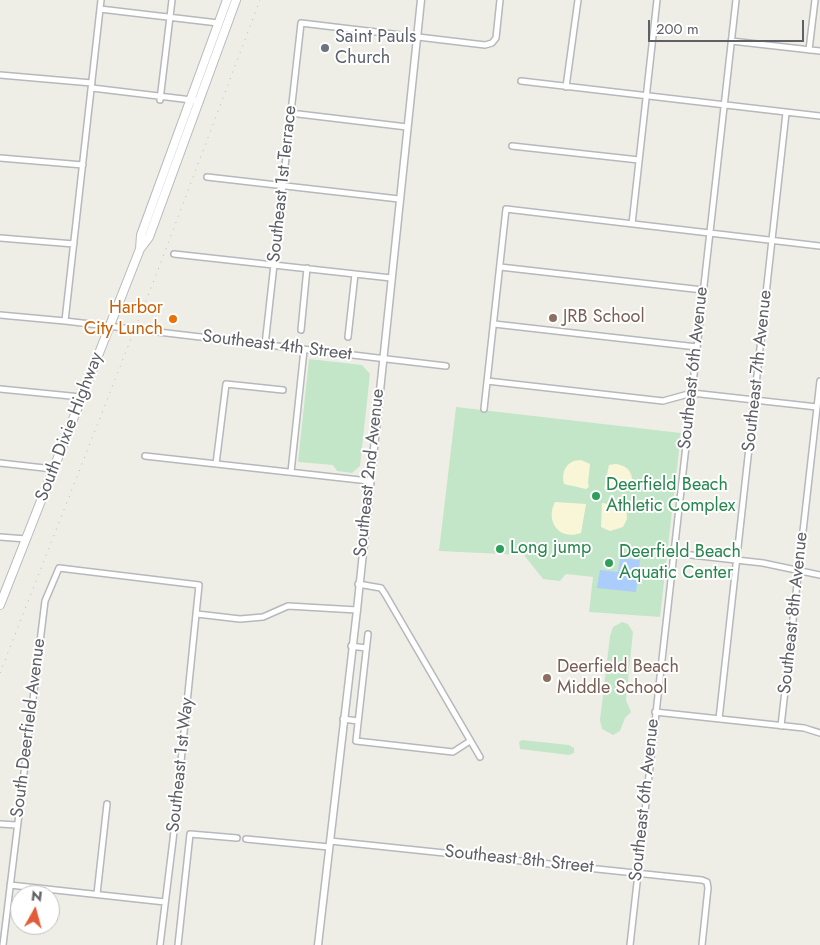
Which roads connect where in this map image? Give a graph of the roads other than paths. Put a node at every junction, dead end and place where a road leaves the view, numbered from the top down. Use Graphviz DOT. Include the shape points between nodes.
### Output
graph roads {
  1 [pos="101,0"];
  2 [pos="172,0"];
  3 [pos="227,0"];
  4 [pos="236,0"];
  5 [pos="421,0"];
  6 [pos="500,0"];
  7 [pos="578,0"];
  8 [pos="657,0"];
  9 [pos="736,0"];
  10 [pos="814,0"];
  11 [pos="100,8"];
  12 [pos="170,16"];
  13 [pos="218,23"];
  14 [pos="417,37"];
  15 [pos="731,41"];
  16 [pos="809,50"];
  17 [pos="820,51"];
  18 [pos="0,75"];
  19 [pos="521,81"];
  20 [pos="92,86"];
  21 [pos="566,87"];
  22 [pos="646,96"];
  23 [pos="160,97"];
  24 [pos="196,100"];
  25 [pos="724,105"];
  26 [pos="786,112"];
  27 [pos="290,113"];
  28 [pos="820,116"];
  29 [pos="408,127"];
  30 [pos="512,146"];
  31 [pos="0,158"];
  32 [pos="639,160"];
  33 [pos="83,165"];
  34 [pos="207,176"];
  35 [pos="283,186"];
  36 [pos="399,199"];
  37 [pos="632,224"];
  38 [pos="709,233"];
  39 [pos="0,238"];
  40 [pos="772,240"];
  41 [pos="74,244"];
  42 [pos="820,246"];
  43 [pos="174,254"];
  44 [pos="274,264"];
  45 [pos="500,267"];
  46 [pos="307,268"];
  47 [pos="355,274"];
  48 [pos="390,278"];
  49 [pos="703,290"];
  50 [pos="0,315"];
  51 [pos="65,321"];
  52 [pos="494,324"];
  53 [pos="109,327"];
  54 [pos="301,330"];
  55 [pos="348,337"];
  56 [pos="265,345"];
  57 [pos="697,347"];
  58 [pos="304,350"];
  59 [pos="382,359"];
  60 [pos="446,366"];
  61 [pos="487,381"];
  62 [pos="820,381"];
  63 [pos="0,389"];
  64 [pos="283,390"];
  65 [pos="692,393"];
  66 [pos="81,397"];
  67 [pos="754,400"];
  68 [pos="817,407"];
  69 [pos="484,409"];
  70 [pos="145,456"];
  71 [pos="0,464"];
  72 [pos="216,464"];
  73 [pos="53,469"];
  74 [pos="291,472"];
  75 [pos="368,481"];
  76 [pos="0,537"];
  77 [pos="26,539"];
  78 [pos="673,553"];
  79 [pos="736,560"];
  80 [pos="798,569"];
  81 [pos="820,575"];
  82 [pos="358,584"];
  83 [pos="199,585"];
  84 [pos="0,605"];
  85 [pos="357,610"];
  86 [pos="197,614"];
  87 [pos="368,634"];
  88 [pos="351,646"];
  89 [pos="366,648"];
  90 [pos="655,712"];
  91 [pos="343,719"];
  92 [pos="719,719"];
  93 [pos="358,721"];
  94 [pos="781,726"];
  95 [pos="820,733"];
  96 [pos="470,741"];
  97 [pos="480,758"];
  98 [pos="107,804"];
  99 [pos="0,824"];
  100 [pos="16,825"];
  101 [pos="237,838"];
  102 [pos="246,839"];
  103 [pos="329,844"];
  104 [pos="637,872"];
  105 [pos="10,885"];
  106 [pos="60,890"];
  107 [pos="97,894"];
  108 [pos="165,902"];
  109 [pos="3,945"];
  110 [pos="160,945"];
  111 [pos="178,945"];
  112 [pos="318,945"];
  113 [pos="630,945"];
  114 [pos="702,945"];
  1 -- 11 [label="street"];
  2 -- 12 [label="street"];
  3 -- 13 [label="main road, South Dixie Highway"];
  4 -- 24 [label="main road, South Dixie Highway"];
  5 -- 14 [label="street, Southeast 2nd Avenue"];
  6 -- 14 [label="street" via="496,38 492,44"];
  7 -- 21 [label="street"];
  8 -- 22 [label="street"];
  9 -- 15 [label="street, Southeast 6th Avenue"];
  10 -- 16 [label="street"];
  11 -- 12 [label="street"];
  11 -- 20 [label="street"];
  12 -- 13 [label="street"];
  12 -- 23 [label="street"];
  13 -- 24 [label="main road, South Dixie Highway"];
  14 -- 27 [label="street, Southeast 1st Terrace" via="301,23"];
  14 -- 29 [label="street, Southeast 2nd Avenue"];
  15 -- 16 [label="street"];
  15 -- 25 [label="street, Southeast 6th Avenue"];
  16 -- 17 [label="street"];
  18 -- 20 [label="street"];
  19 -- 21 [label="street"];
  20 -- 23 [label="street"];
  20 -- 33 [label="street"];
  21 -- 22 [label="street"];
  22 -- 25 [label="street"];
  22 -- 32 [label="street"];
  23 -- 24 [label="street"];
  24 -- 53 [label="main road, South Dixie Highway" via="149,237 140,249"];
  25 -- 26 [label="street"];
  25 -- 38 [label="street, Southeast 6th Avenue"];
  26 -- 28 [label="street"];
  26 -- 40 [label="street, Southeast 7th Avenue"];
  27 -- 29 [label="street"];
  27 -- 35 [label="street, Southeast 1st Terrace"];
  29 -- 36 [label="street, Southeast 2nd Avenue"];
  30 -- 32 [label="street"];
  31 -- 33 [label="street"];
  32 -- 37 [label="street"];
  33 -- 41 [label="street"];
  34 -- 35 [label="street"];
  35 -- 36 [label="street"];
  35 -- 44 [label="street, Southeast 1st Terrace"];
  36 -- 48 [label="street, Southeast 2nd Avenue"];
  37 -- 38 [label="street"];
  37 -- 45 [label="street" via="506,210"];
  38 -- 40 [label="street"];
  38 -- 49 [label="street, Southeast 6th Avenue"];
  39 -- 41 [label="street"];
  40 -- 42 [label="street"];
  40 -- 67 [label="street, Southeast 7th Avenue"];
  41 -- 51 [label="street"];
  43 -- 44 [label="street"];
  44 -- 46 [label="street"];
  44 -- 56 [label="street, Southeast 1st Terrace"];
  45 -- 49 [label="street"];
  45 -- 52 [label="street"];
  46 -- 47 [label="street"];
  46 -- 54 [label="street"];
  47 -- 48 [label="street"];
  47 -- 55 [label="street"];
  48 -- 59 [label="street, Southeast 2nd Avenue"];
  49 -- 57 [label="street, Southeast 6th Avenue"];
  50 -- 51 [label="street, Southeast 4th Street"];
  51 -- 53 [label="street, Southeast 4th Street"];
  52 -- 57 [label="street"];
  52 -- 61 [label="street"];
  53 -- 56 [label="street, Southeast 4th Street"];
  53 -- 66 [label="main road, South Dixie Highway"];
  56 -- 58 [label="street, Southeast 4th Street"];
  57 -- 65 [label="street, Southeast 6th Avenue"];
  58 -- 59 [label="street, Southeast 4th Street"];
  58 -- 74 [label="street"];
  59 -- 60 [label="street, Southeast 4th Street"];
  59 -- 75 [label="street, Southeast 2nd Avenue"];
  61 -- 65 [label="street" via="663,402"];
  61 -- 69 [label="street"];
  62 -- 68 [label="street, Southeast 8th Avenue"];
  63 -- 66 [label="street"];
  64 -- 72 [label="street" via="226,384"];
  65 -- 67 [label="street"];
  65 -- 78 [label="street, Southeast 6th Avenue"];
  66 -- 73 [label="main road, South Dixie Highway"];
  67 -- 68 [label="street"];
  67 -- 79 [label="street, Southeast 7th Avenue"];
  68 -- 80 [label="street, Southeast 8th Avenue"];
  70 -- 72 [label="street"];
  71 -- 73 [label="street"];
  72 -- 74 [label="street"];
  73 -- 77 [label="main road, South Dixie Highway"];
  74 -- 75 [label="street"];
  75 -- 82 [label="street, Southeast 2nd Avenue"];
  76 -- 77 [label="street"];
  77 -- 84 [label="main road, South Dixie Highway"];
  78 -- 79 [label="street"];
  78 -- 90 [label="street, Southeast 6th Avenue"];
  79 -- 80 [label="street"];
  79 -- 92 [label="street, Southeast 7th Avenue"];
  80 -- 81 [label="street"];
  80 -- 94 [label="street, Southeast 8th Avenue"];
  82 -- 85 [label="street, Southeast 2nd Avenue"];
  82 -- 96 [label="street" via="381,588"];
  83 -- 86 [label="street, Southeast 1st Way"];
  83 -- 100 [label="street, South Deerfield Avenue" via="59,568 45,601"];
  85 -- 86 [label="street" via="288,606 263,617 240,619"];
  85 -- 88 [label="street, Southeast 2nd Avenue"];
  86 -- 108 [label="street, Southeast 1st Way"];
  87 -- 89 [label="street"];
  88 -- 89 [label="street"];
  88 -- 91 [label="street, Southeast 2nd Avenue"];
  89 -- 93 [label="street"];
  90 -- 92 [label="street"];
  90 -- 104 [label="street, Southeast 6th Avenue"];
  91 -- 93 [label="street"];
  91 -- 103 [label="street, Southeast 2nd Avenue"];
  92 -- 94 [label="street"];
  93 -- 96 [label="street" via="356,741 453,752"];
  94 -- 95 [label="street"];
  96 -- 97 [label="street"];
  98 -- 107 [label="street"];
  99 -- 100 [label="street"];
  100 -- 105 [label="street, South Deerfield Avenue"];
  101 -- 111 [label="street" via="190,834"];
  102 -- 103 [label="street, Southeast 8th Street"];
  103 -- 104 [label="street, Southeast 8th Street"];
  103 -- 112 [label="street, Southeast 2nd Avenue"];
  104 -- 113 [label="street, Southeast 6th Avenue"];
  104 -- 114 [label="street, Southeast 8th Street" via="707,882"];
  105 -- 109 [label="street, South Deerfield Avenue"];
  106 -- 107 [label="street"];
  107 -- 108 [label="street"];
  108 -- 110 [label="street, Southeast 1st Way"];
}
